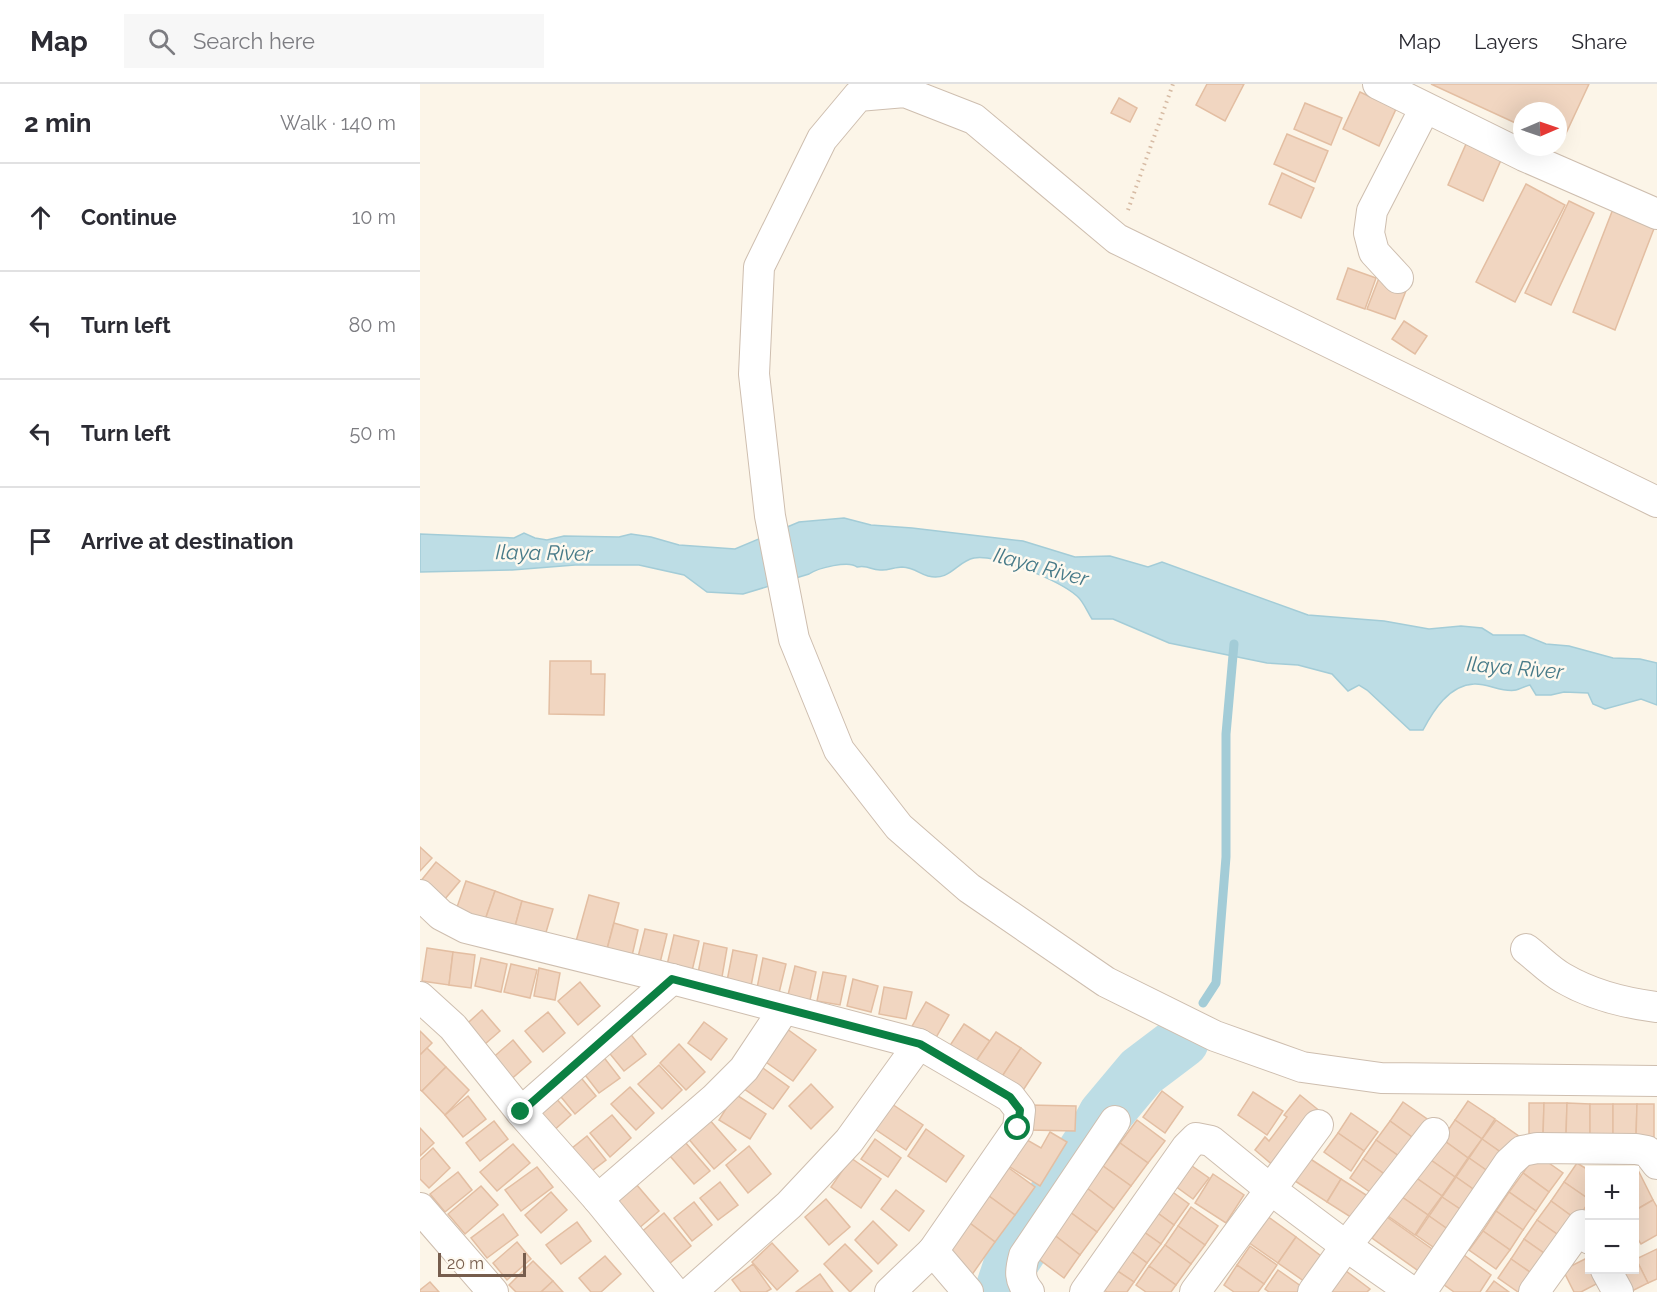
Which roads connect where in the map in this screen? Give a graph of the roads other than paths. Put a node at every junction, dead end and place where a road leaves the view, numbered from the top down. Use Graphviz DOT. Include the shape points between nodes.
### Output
graph roads {
  1 [pos="1387,86"];
  2 [pos="1425,108"];
  3 [pos="1657,214"];
  4 [pos="1398,278"];
  5 [pos="1657,502"];
  6 [pos="420,895"];
  7 [pos="1526,949"];
  8 [pos="672,979"];
  9 [pos="420,997"];
  10 [pos="1657,1007"];
  11 [pos="784,1009"];
  12 [pos="920,1044"];
  13 [pos="1657,1081"];
  14 [pos="521,1112"];
  15 [pos="1115,1121"];
  16 [pos="1318,1125"];
  17 [pos="1434,1132"];
  18 [pos="1657,1164"];
  19 [pos="1270,1189"];
  20 [pos="597,1199"];
  21 [pos="420,1208"];
  22 [pos="1585,1230"];
  23 [pos="1346,1246"];
  24 [pos="933,1251"];
  25 [pos="1609,1274"];
  26 [pos="493,1292"];
  27 [pos="674,1292"];
  28 [pos="691,1292"];
  29 [pos="890,1292"];
  30 [pos="968,1292"];
  31 [pos="1029,1292"];
  32 [pos="1085,1292"];
  33 [pos="1195,1292"];
  34 [pos="1313,1292"];
  35 [pos="1412,1292"];
  36 [pos="1421,1292"];
  37 [pos="1534,1292"];
  38 [pos="1618,1292"];
  1 -- 2 [label="street"];
  2 -- 3 [label="street"];
  2 -- 4 [label="street" via="1372,211 1369,233 1374,252"];
  5 -- 13 [label="street" via="1117,239 974,119 904,92 858,96 822,139 759,267 754,374 770,516 794,639 839,750 899,827 969,888 1106,982 1215,1036 1302,1067 1381,1078"];
  6 -- 8 [label="street" via="441,915 466,928"];
  7 -- 10 [label="street" via="1561,977 1593,993"];
  8 -- 11 [label="street"];
  8 -- 14 [label="street"];
  9 -- 14 [label="street" via="453,1027"];
  11 -- 12 [label="street"];
  11 -- 20 [label="street" via="744,1069"];
  12 -- 24 [label="street" via="1010,1097 1020,1110 1018,1128"];
  12 -- 28 [label="street" via="849,1141 789,1205"];
  14 -- 20 [label="street"];
  15 -- 31 [label="street" via="1024,1256 1020,1270 1022,1283"];
  16 -- 19 [label="street"];
  17 -- 23 [label="street"];
  18 -- 36 [label="street" via="1647,1151 1636,1149 1522,1151 1509,1163"];
  19 -- 23 [label="street"];
  19 -- 32 [label="street" via="1211,1141 1196,1138"];
  19 -- 33 [label="street"];
  20 -- 27 [label="street"];
  21 -- 26 [label="street"];
  22 -- 37 [label="street" via="1582,1225"];
  23 -- 34 [label="street"];
  23 -- 35 [label="street"];
  24 -- 29 [label="street"];
  24 -- 30 [label="street"];
  25 -- 38 [label="street"];
}
